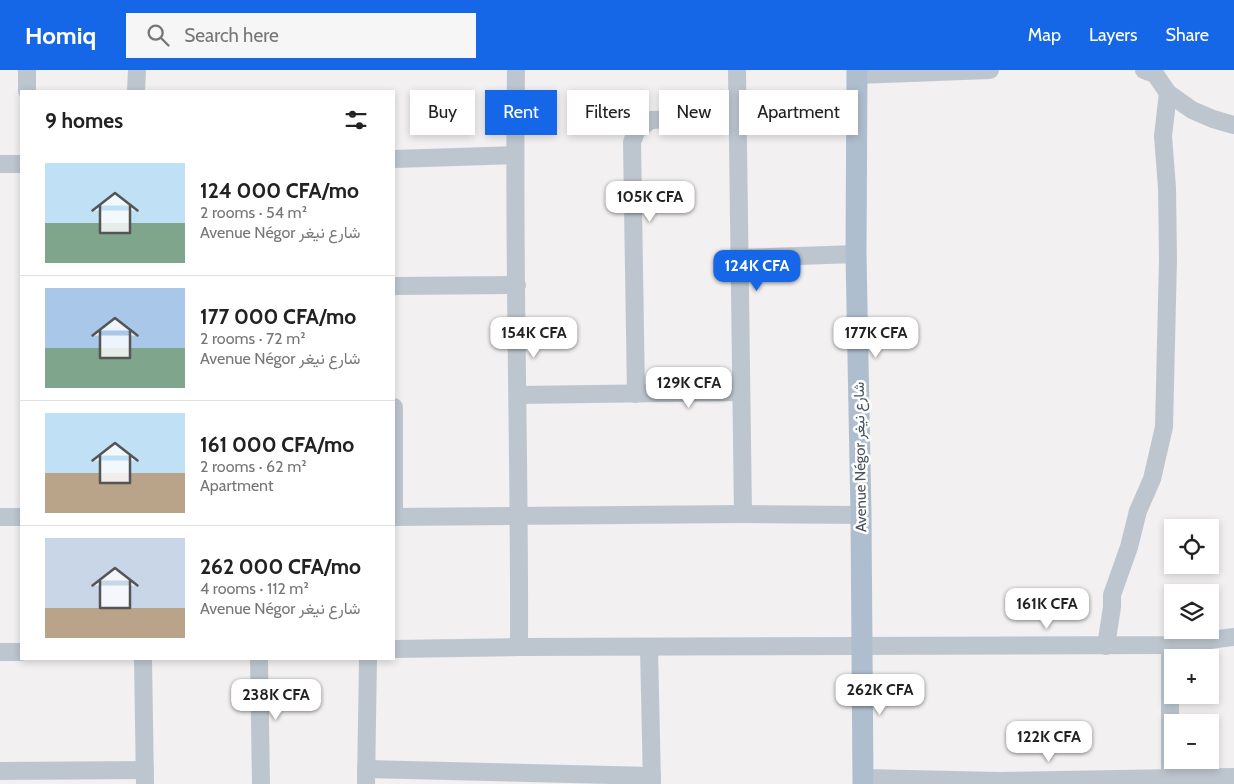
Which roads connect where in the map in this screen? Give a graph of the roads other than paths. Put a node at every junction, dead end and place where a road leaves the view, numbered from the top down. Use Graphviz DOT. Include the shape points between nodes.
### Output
graph roads {
  1 [pos="27,70"];
  2 [pos="137,70"];
  3 [pos="516,70"];
  4 [pos="737,70"];
  5 [pos="990,70"];
  6 [pos="1144,70"];
  7 [pos="857,72"];
  8 [pos="27,90"];
  9 [pos="136,90"];
  10 [pos="1168,92"];
  11 [pos="737,117"];
  12 [pos="1234,124"];
  13 [pos="515,155"];
  14 [pos="395,159"];
  15 [pos="0,164"];
  16 [pos="20,164"];
  17 [pos="856,254"];
  18 [pos="740,258"];
  19 [pos="517,285"];
  20 [pos="395,286"];
  21 [pos="741,392"];
  22 [pos="636,394"];
  23 [pos="518,395"];
  24 [pos="743,514"];
  25 [pos="861,515"];
  26 [pos="520,516"];
  27 [pos="0,517"];
  28 [pos="20,517"];
  29 [pos="395,517"];
  30 [pos="1234,637"];
  31 [pos="1170,645"];
  32 [pos="1106,646"];
  33 [pos="519,647"];
  34 [pos="649,647"];
  35 [pos="862,647"];
  36 [pos="395,649"];
  37 [pos="0,652"];
  38 [pos="20,652"];
  39 [pos="143,660"];
  40 [pos="260,660"];
  41 [pos="368,660"];
  42 [pos="0,771"];
  43 [pos="145,777"];
  44 [pos="366,777"];
  45 [pos="1234,777"];
  46 [pos="652,780"];
  47 [pos="1170,780"];
  48 [pos="863,781"];
  49 [pos="1000,782"];
  50 [pos="260,784"];
  1 -- 8 [label="street"];
  2 -- 9 [label="street"];
  3 -- 13 [label="street"];
  4 -- 11 [label="street"];
  5 -- 7 [label="street"];
  6 -- 10 [label="street" via="1155,74"];
  7 -- 17 [label="main road, Avenue Négor شارع نيغر"];
  10 -- 12 [label="street" via="1192,110"];
  10 -- 32 [label="street" via="1163,136 1168,259 1164,427 1152,479 1138,510 1112,595"];
  11 -- 18 [label="street"];
  11 -- 22 [label="street" via="651,120 637,130 632,142"];
  13 -- 14 [label="street"];
  13 -- 19 [label="street"];
  15 -- 16 [label="street"];
  17 -- 18 [label="street"];
  17 -- 25 [label="main road, Avenue Négor شارع نيغر"];
  18 -- 21 [label="street"];
  19 -- 20 [label="street"];
  19 -- 23 [label="street"];
  21 -- 22 [label="street"];
  21 -- 24 [label="street"];
  22 -- 23 [label="street"];
  23 -- 26 [label="street"];
  24 -- 25 [label="street"];
  24 -- 26 [label="street"];
  25 -- 35 [label="main road, Avenue Négor شارع نيغر"];
  26 -- 29 [label="street"];
  26 -- 33 [label="street"];
  27 -- 28 [label="street"];
  30 -- 31 [label="street"];
  31 -- 32 [label="street"];
  31 -- 47 [label="street"];
  32 -- 35 [label="street"];
  33 -- 34 [label="street"];
  33 -- 36 [label="street"];
  34 -- 35 [label="street"];
  34 -- 46 [label="street"];
  35 -- 48 [label="main road, Avenue Négor شارع نيغر"];
  37 -- 38 [label="street"];
  39 -- 43 [label="street"];
  40 -- 50 [label="street"];
  41 -- 44 [label="street"];
  42 -- 43 [label="street"];
  44 -- 46 [label="street"];
  45 -- 47 [label="street"];
  47 -- 49 [label="street"];
  48 -- 49 [label="street"];
}
